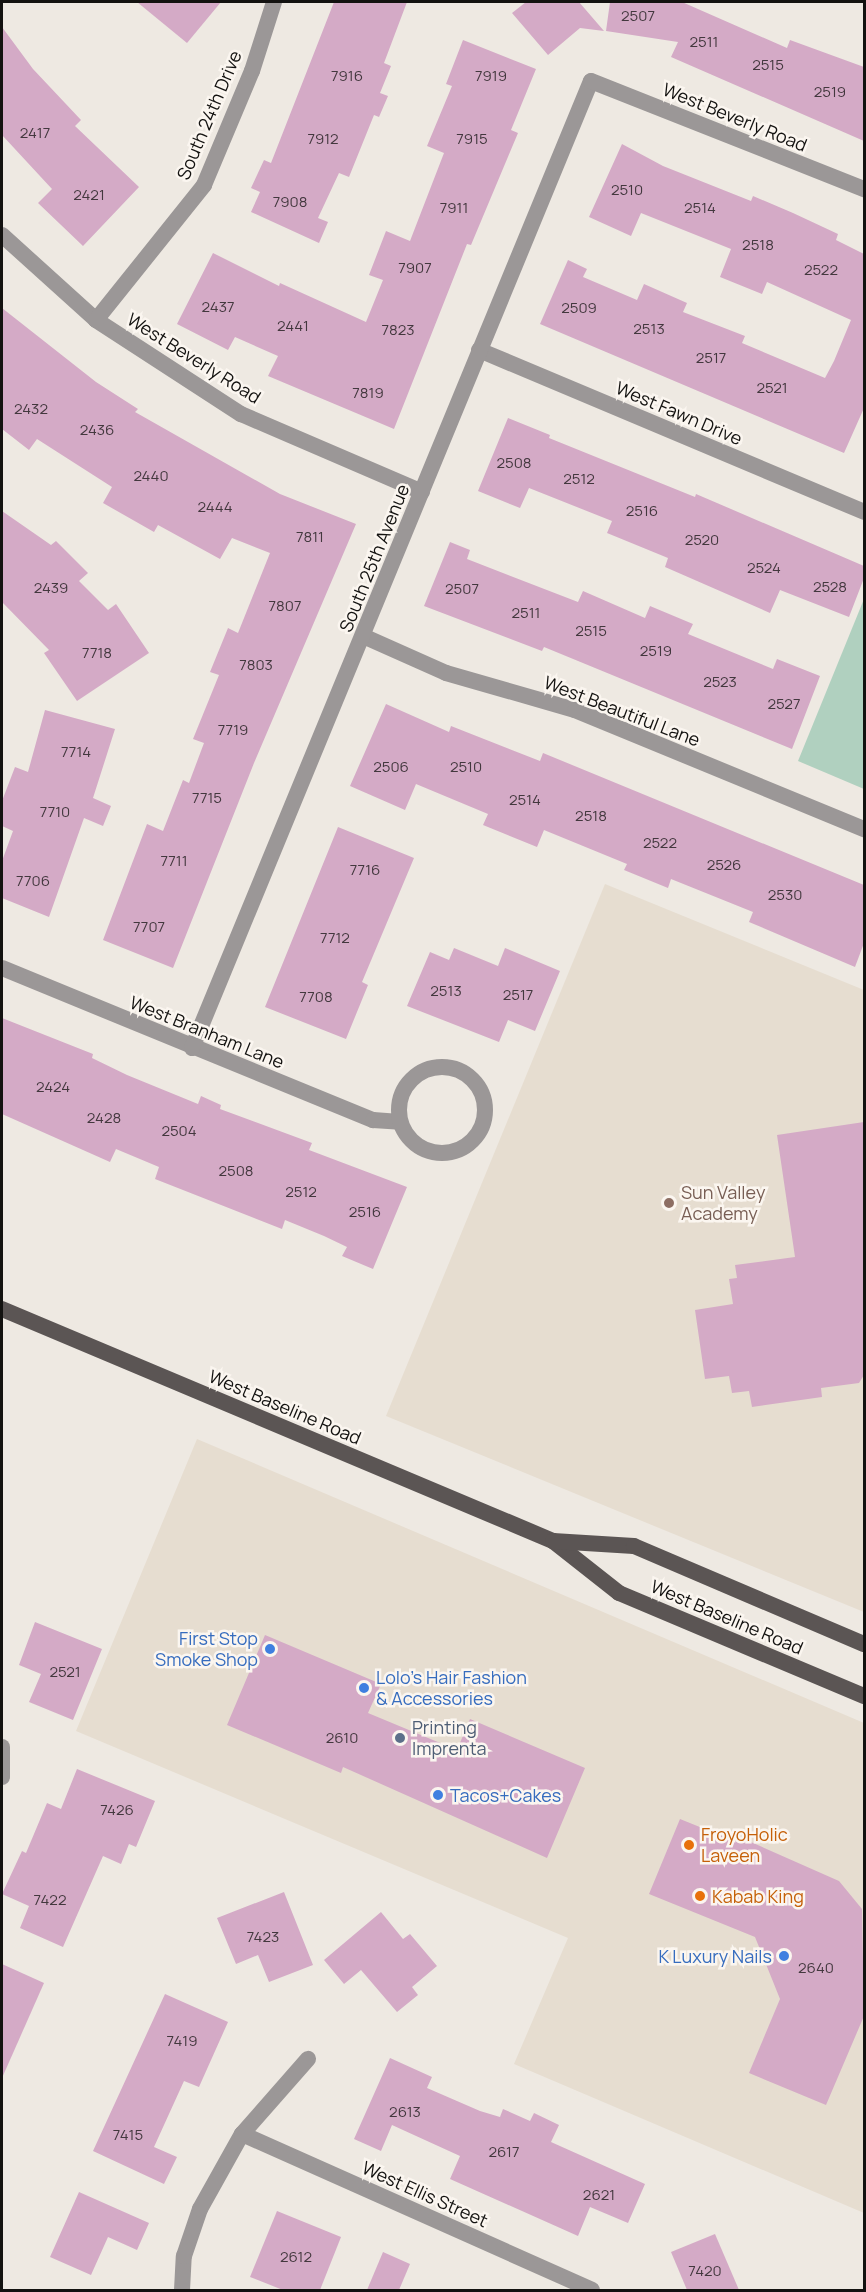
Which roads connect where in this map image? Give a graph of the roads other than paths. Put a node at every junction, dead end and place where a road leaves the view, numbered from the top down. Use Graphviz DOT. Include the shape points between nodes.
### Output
graph roads {
  1 [pos="274,2"];
  2 [pos="591,81"];
  3 [pos="864,189"];
  4 [pos="2,235"];
  5 [pos="96,320"];
  6 [pos="479,350"];
  7 [pos="422,492"];
  8 [pos="864,512"];
  9 [pos="363,636"];
  10 [pos="864,829"];
  11 [pos="2,968"];
  12 [pos="192,1048"];
  13 [pos="400,1122"];
  14 [pos="2,1309"];
  15 [pos="553,1541"];
  16 [pos="864,1644"];
  17 [pos="864,1696"];
  18 [pos="2,1748"];
  19 [pos="2,1777"];
  20 [pos="308,2059"];
  21 [pos="242,2134"];
  22 [pos="182,2290"];
  23 [pos="592,2290"];
  1 -- 5 [label="street, South 24th Drive" via="252,71 204,184"];
  2 -- 3 [label="street, West Beverly Road"];
  2 -- 6 [label="street, South 25th Avenue"];
  4 -- 5 [label="street, West Beverly Road"];
  5 -- 7 [label="street, West Beverly Road" via="241,414"];
  6 -- 7 [label="street, South 25th Avenue"];
  6 -- 8 [label="street, West Fawn Drive"];
  7 -- 9 [label="street, South 25th Avenue"];
  9 -- 10 [label="street, West Beautiful Lane" via="446,673 575,710"];
  9 -- 12 [label="street, South 25th Avenue"];
  11 -- 12 [label="street, West Branham Lane"];
  12 -- 13 [label="street, West Branham Lane" via="373,1120"];
  13 -- 13 [label="street" via="410,1139 426,1151 453,1152 466,1146 483,1122 481,1093 460,1071 430,1069 408,1083 401,1095"];
  14 -- 15 [label="main road, West Baseline Road"];
  15 -- 16 [label="main road, West Baseline Road" via="633,1546"];
  15 -- 17 [label="main road, West Baseline Road" via="619,1593"];
  18 -- 19 [label="street"];
  20 -- 21 [label="street"];
  21 -- 22 [label="street" via="192,2231 184,2256"];
  21 -- 23 [label="street, West Ellis Street"];
}
